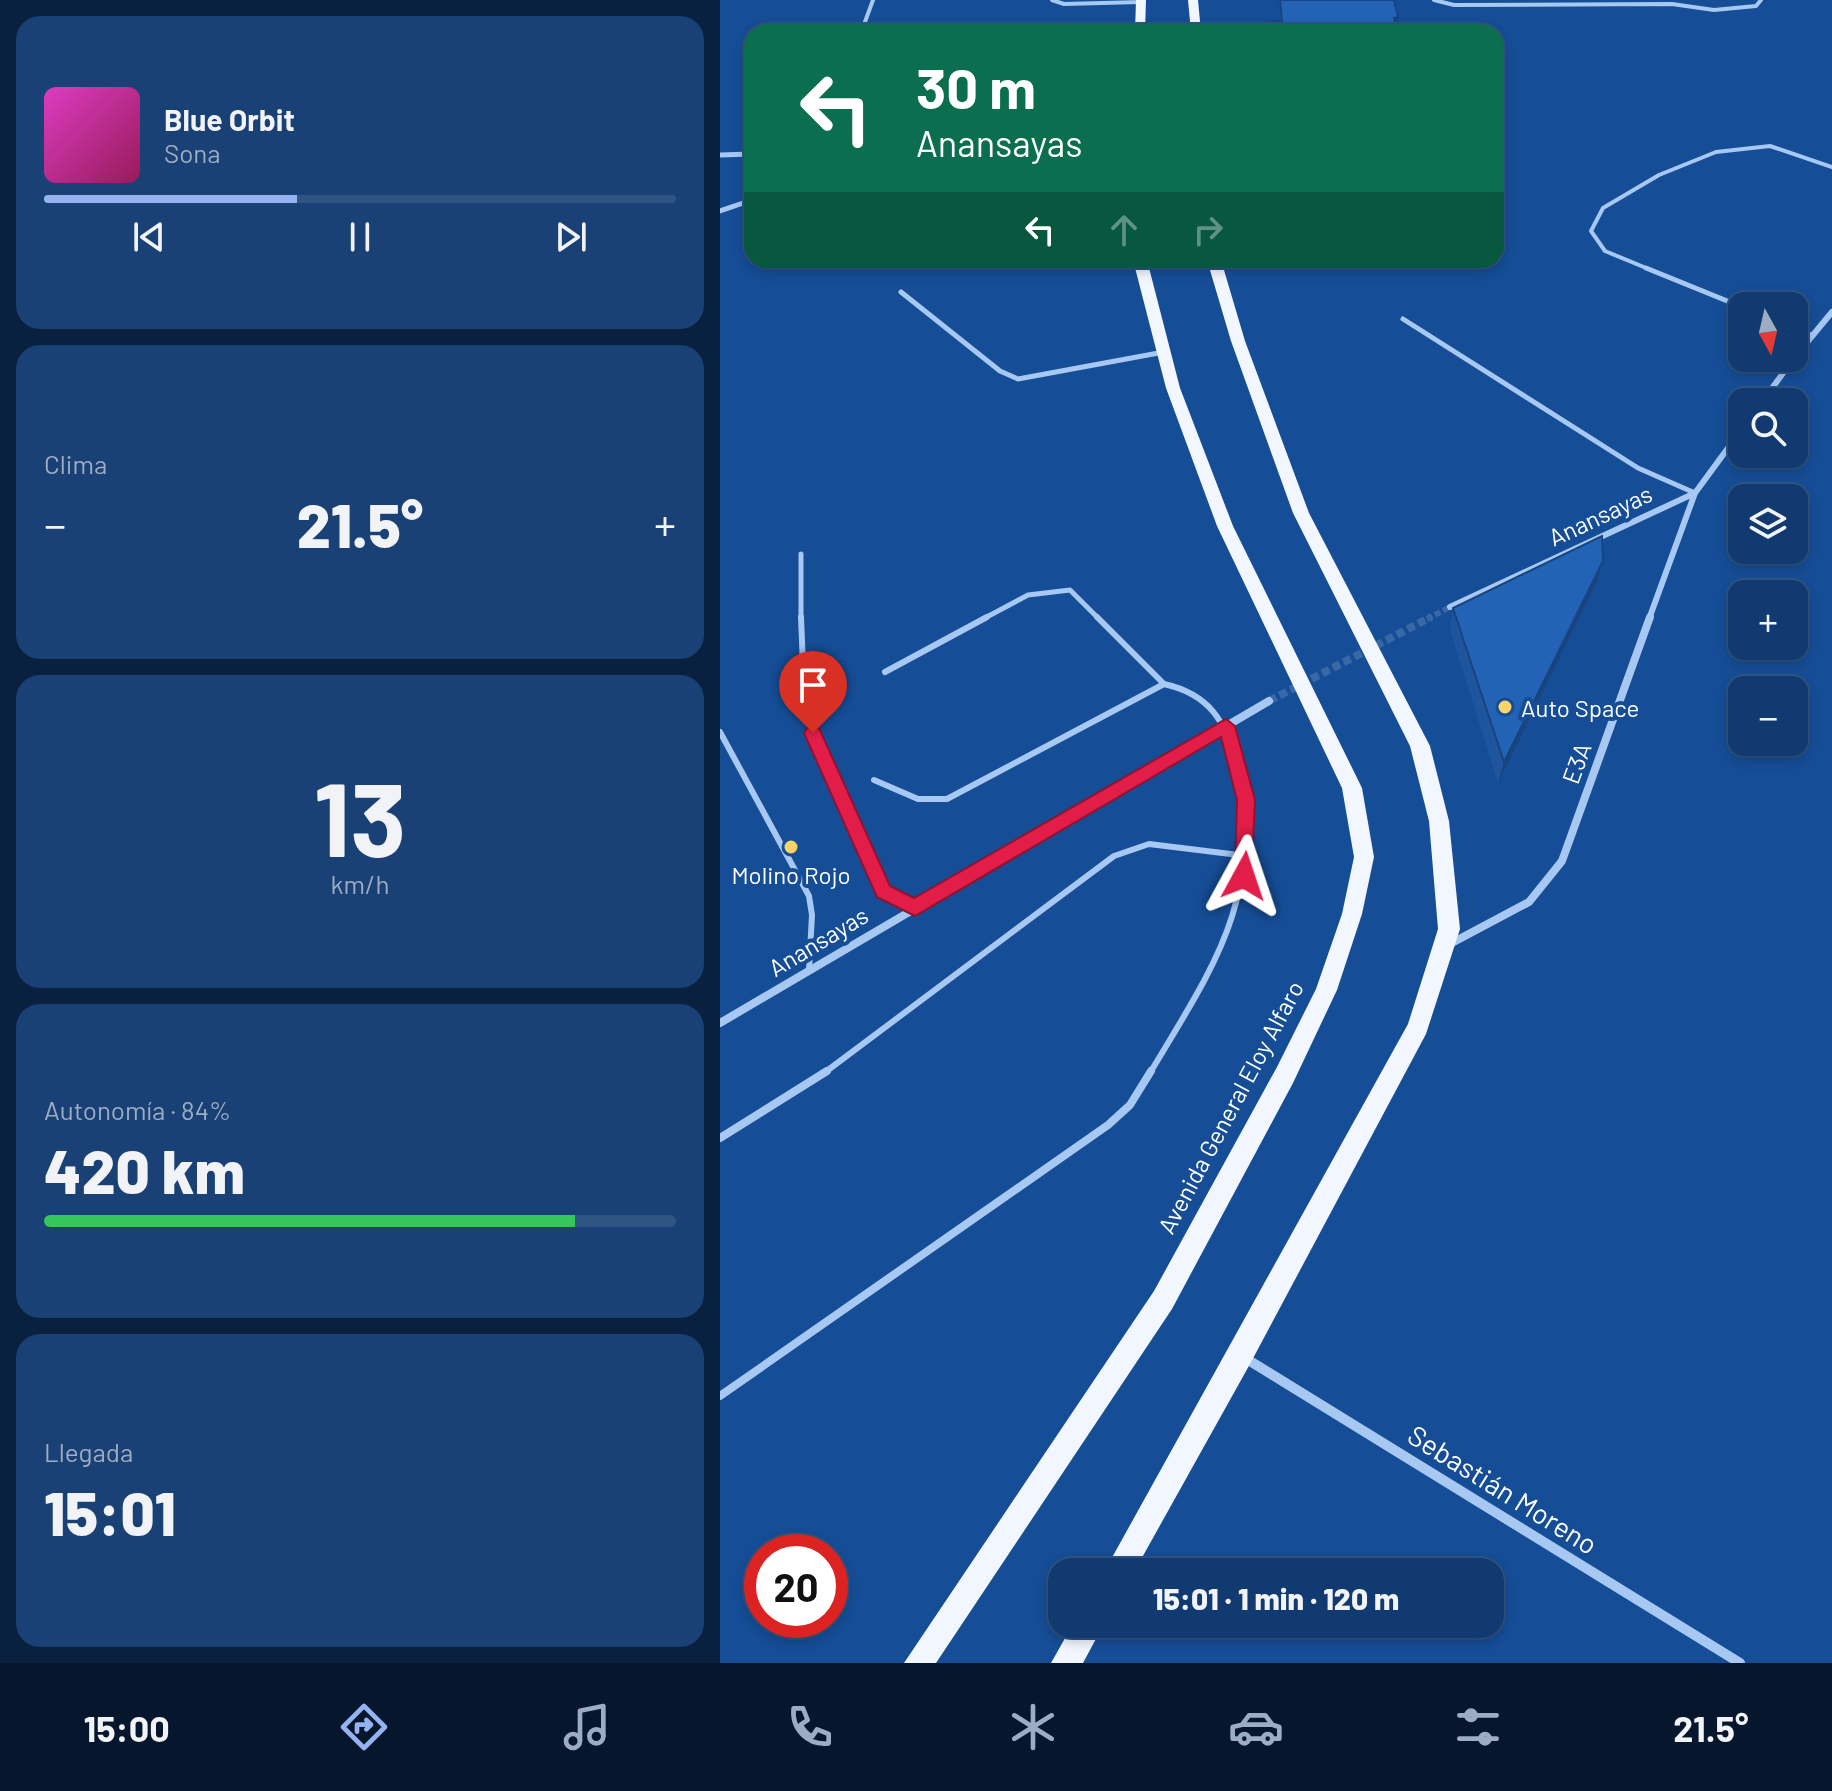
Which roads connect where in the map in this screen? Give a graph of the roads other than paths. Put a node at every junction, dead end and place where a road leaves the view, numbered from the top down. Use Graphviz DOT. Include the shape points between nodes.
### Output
graph roads {
  1 [pos="873,0"];
  2 [pos="1052,0"];
  3 [pos="1193,0"];
  4 [pos="1434,0"];
  5 [pos="1761,0"];
  6 [pos="1141,1"];
  7 [pos="1671,2"];
  8 [pos="864,24"];
  9 [pos="1140,24"];
  10 [pos="1195,24"];
  11 [pos="744,154"];
  12 [pos="720,155"];
  13 [pos="1832,167"];
  14 [pos="744,203"];
  15 [pos="720,211"];
  16 [pos="1142,268"];
  17 [pos="1216,268"];
  18 [pos="901,292"];
  19 [pos="1728,301"];
  20 [pos="1832,312"];
  21 [pos="1403,319"];
  22 [pos="1808,334"];
  23 [pos="1811,335"];
  24 [pos="1808,339"];
  25 [pos="1164,352"];
  26 [pos="1728,448"];
  27 [pos="1695,493"];
  28 [pos="801,554"];
  29 [pos="1450,607"];
  30 [pos="885,672"];
  31 [pos="1164,684"];
  32 [pos="1269,701"];
  33 [pos="1226,726"];
  34 [pos="720,732"];
  35 [pos="874,780"];
  36 [pos="1247,856"];
  37 [pos="915,908"];
  38 [pos="1444,948"];
  39 [pos="809,970"];
  40 [pos="720,1023"];
  41 [pos="720,1138"];
  42 [pos="1241,1355"];
  43 [pos="720,1396"];
  44 [pos="1126,1558"];
  45 [pos="1081,1638"];
  46 [pos="919,1663"];
  47 [pos="1066,1663"];
  48 [pos="1740,1663"];
  1 -- 8 [label="lane"];
  2 -- 6 [label="lane"];
  3 -- 10 [label="main road"];
  4 -- 7 [label="lane" via="1454,5"];
  5 -- 7 [label="lane" via="1756,6 1714,10"];
  6 -- 9 [label="main road"];
  11 -- 12 [label="street"];
  13 -- 19 [label="lane" via="1770,146 1716,152 1659,175 1603,208 1591,231 1605,251"];
  14 -- 15 [label="street"];
  16 -- 25 [label="main road, Avenida General Eloy Alfaro"];
  17 -- 38 [label="main road" via="1301,513 1420,746 1439,821 1449,929"];
  18 -- 25 [label="lane" via="1000,371 1018,379"];
  20 -- 23 [label="street"];
  21 -- 27 [label="lane" via="1638,468"];
  22 -- 23 [label="lane"];
  23 -- 24 [label="street"];
  25 -- 46 [label="main road, Avenida General Eloy Alfaro" via="1225,526 1352,788 1364,857 1352,914 1326,990 1163,1300"];
  26 -- 27 [label="street, Anansayas"];
  27 -- 29 [label="street, Anansayas"];
  27 -- 38 [label="street, E3A" via="1562,861 1529,902"];
  28 -- 37 [label="lane" via="809,722 883,892"];
  30 -- 31 [label="lane" via="1028,595 1070,590"];
  31 -- 33 [label="lane" via="1195,691"];
  31 -- 35 [label="lane" via="947,799 910,800"];
  32 -- 33 [label="street, Anansayas"];
  33 -- 36 [label="lane" via="1246,800"];
  33 -- 37 [label="street, Anansayas"];
  34 -- 39 [label="lane" via="809,896"];
  36 -- 41 [label="lane" via="1149,844 1114,856 806,1087"];
  36 -- 43 [label="lane" via="1225,944 1130,1105"];
  37 -- 39 [label="street, Anansayas"];
  38 -- 42 [label="main road" via="1418,1027"];
  39 -- 40 [label="street, Anansayas"];
  42 -- 44 [label="main road"];
  42 -- 48 [label="street, Sebastián Moreno"];
  45 -- 47 [label="main road"];
}
